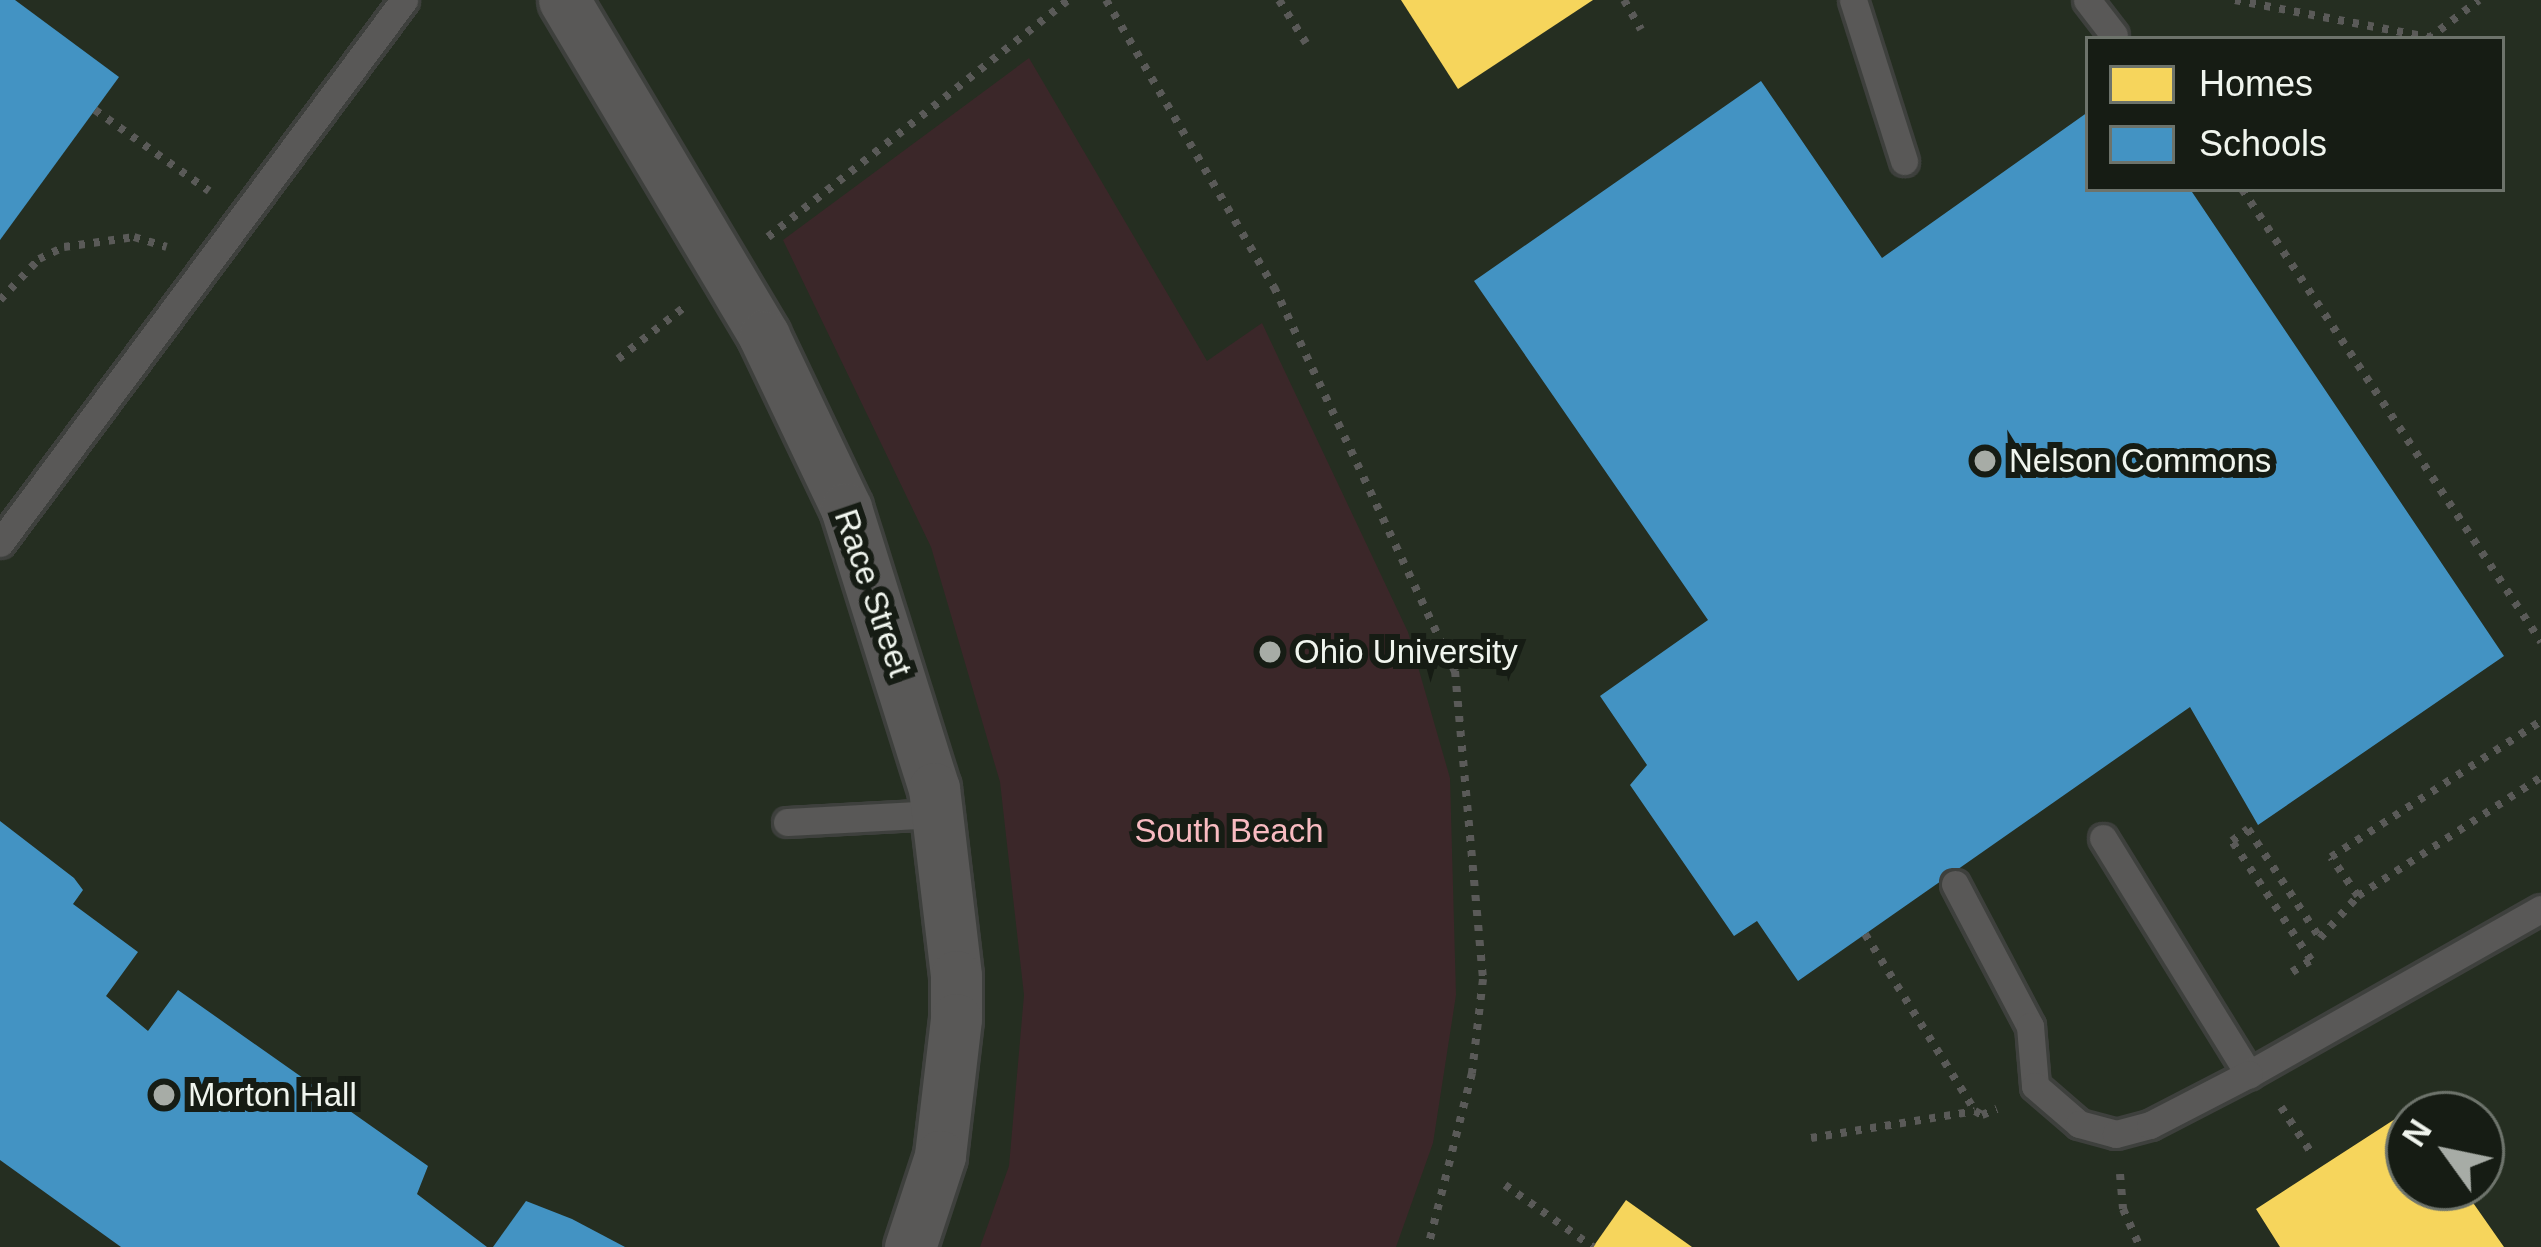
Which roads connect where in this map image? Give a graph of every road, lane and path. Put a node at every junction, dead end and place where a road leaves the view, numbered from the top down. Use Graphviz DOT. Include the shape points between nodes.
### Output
graph roads {
  1 [pos="404,0"];
  2 [pos="564,0"];
  3 [pos="1068,0"];
  4 [pos="1106,0"];
  5 [pos="1279,0"];
  6 [pos="1624,0"];
  7 [pos="1853,0"];
  8 [pos="2087,0"];
  9 [pos="2235,0"];
  10 [pos="2280,0"];
  11 [pos="2479,0"];
  12 [pos="2286,10"];
  13 [pos="1641,31"];
  14 [pos="2114,35"];
  15 [pos="2420,36"];
  16 [pos="2433,36"];
  17 [pos="1306,43"];
  18 [pos="95,110"];
  19 [pos="1904,160"];
  20 [pos="2244,192"];
  21 [pos="214,195"];
  22 [pos="765,238"];
  23 [pos="173,250"];
  24 [pos="0,300"];
  25 [pos="694,300"];
  26 [pos="618,359"];
  27 [pos="0,543"];
  28 [pos="2541,642"];
  29 [pos="2541,721"];
  30 [pos="2541,777"];
  31 [pos="937,814"];
  32 [pos="787,822"];
  33 [pos="2103,838"];
  34 [pos="1955,884"];
  35 [pos="2358,896"];
  36 [pos="2541,909"];
  37 [pos="1865,934"];
  38 [pos="2292,972"];
  39 [pos="2249,1074"];
  40 [pos="2281,1107"];
  41 [pos="1811,1138"];
  42 [pos="2310,1151"];
  43 [pos="1505,1185"];
  44 [pos="2122,1209"];
  45 [pos="1593,1246"];
  46 [pos="910,1247"];
  47 [pos="1428,1247"];
  48 [pos="2140,1247"];
  1 -- 27 [label="lane"];
  2 -- 31 [label="street, Race Street" via="764,336 846,508"];
  3 -- 22 [label="path"];
  4 -- 47 [label="path" via="1274,287 1455,671 1483,979 1472,1073"];
  5 -- 17 [label="path"];
  6 -- 13 [label="path"];
  7 -- 19 [label="lane"];
  8 -- 14 [label="lane"];
  9 -- 12 [label="path"];
  10 -- 12 [label="path"];
  11 -- 16 [label="path"];
  12 -- 15 [label="path"];
  18 -- 21 [label="path"];
  20 -- 28 [label="path"];
  23 -- 24 [label="path" via="134,237 64,247 39,259"];
  25 -- 26 [label="path"];
  29 -- 35 [label="path" via="2331,857"];
  30 -- 35 [label="path"];
  31 -- 32 [label="lane"];
  31 -- 46 [label="street, Race Street" via="956,1019 940,1156"];
  33 -- 39 [label="lane"];
  34 -- 39 [label="lane" via="2030,1026 2035,1086 2079,1124 2116,1134 2150,1124"];
  35 -- 38 [label="path" via="2320,938 2248,830 2232,841 2311,960"];
  36 -- 39 [label="lane"];
  37 -- 41 [label="path" via="1978,1113"];
  40 -- 42 [label="path"];
  43 -- 45 [label="path"];
  44 -- 48 [label="path"];
}
